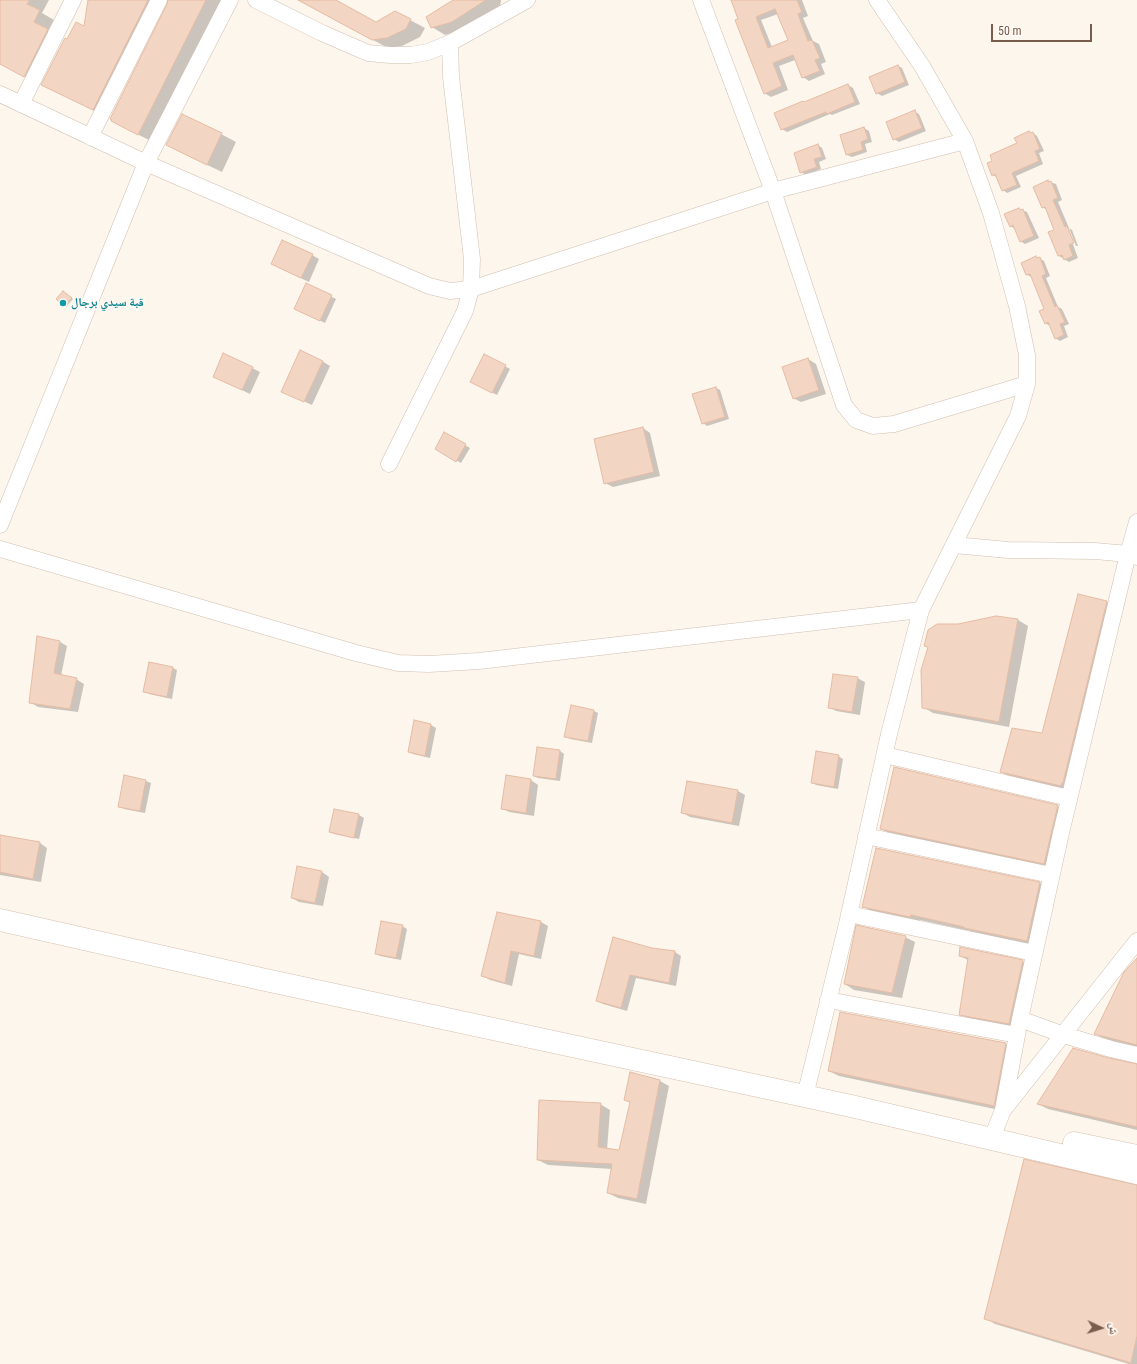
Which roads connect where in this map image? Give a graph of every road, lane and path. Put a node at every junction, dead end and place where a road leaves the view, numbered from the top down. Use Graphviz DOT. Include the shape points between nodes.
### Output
graph roads {
  1 [pos="73,0"];
  2 [pos="159,0"];
  3 [pos="230,0"];
  4 [pos="256,0"];
  5 [pos="527,0"];
  6 [pos="701,0"];
  7 [pos="877,0"];
  8 [pos="450,43"];
  9 [pos="0,94"];
  10 [pos="21,104"];
  11 [pos="90,137"];
  12 [pos="965,141"];
  13 [pos="146,163"];
  14 [pos="773,191"];
  15 [pos="471,289"];
  16 [pos="1027,384"];
  17 [pos="389,464"];
  18 [pos="1137,522"];
  19 [pos="0,525"];
  20 [pos="954,545"];
  21 [pos="0,549"];
  22 [pos="1132,556"];
  23 [pos="921,610"];
  24 [pos="885,755"];
  25 [pos="1069,798"];
  26 [pos="866,836"];
  27 [pos="1051,875"];
  28 [pos="0,906"];
  29 [pos="849,914"];
  30 [pos="0,920"];
  31 [pos="1137,941"];
  32 [pos="1034,953"];
  33 [pos="828,1000"];
  34 [pos="1018,1027"];
  35 [pos="1064,1034"];
  36 [pos="1137,1055"];
  37 [pos="807,1090"];
  38 [pos="997,1125"];
  39 [pos="1137,1156"];
  40 [pos="1137,1173"];
  1 -- 10 [label="street"];
  2 -- 11 [label="street"];
  3 -- 13 [label="street"];
  4 -- 8 [label="street" via="368,53 411,55 428,52"];
  5 -- 8 [label="street"];
  6 -- 14 [label="street"];
  7 -- 12 [label="street" via="922,66"];
  8 -- 15 [label="street" via="452,84 472,259"];
  9 -- 10 [label="street"];
  10 -- 11 [label="street"];
  11 -- 13 [label="street"];
  12 -- 14 [label="street"];
  12 -- 16 [label="street" via="991,213 1016,306 1027,355"];
  13 -- 15 [label="street" via="429,286 450,291"];
  13 -- 19 [label="street"];
  14 -- 15 [label="street"];
  14 -- 16 [label="street" via="844,405 856,420 873,426 894,424"];
  15 -- 17 [label="street" via="465,311"];
  16 -- 20 [label="street" via="1018,416"];
  18 -- 22 [label="street"];
  20 -- 22 [label="street" via="1008,550 1095,551"];
  20 -- 23 [label="street"];
  21 -- 23 [label="street" via="398,663 479,661"];
  22 -- 25 [label="street"];
  23 -- 24 [label="street"];
  24 -- 25 [label="street"];
  24 -- 26 [label="street"];
  25 -- 27 [label="street"];
  26 -- 27 [label="street"];
  26 -- 29 [label="street"];
  27 -- 32 [label="street"];
  28 -- 37 [label="main road"];
  29 -- 32 [label="street"];
  29 -- 33 [label="street"];
  30 -- 37 [label="main road" via="261,979"];
  31 -- 35 [label="street"];
  32 -- 34 [label="street"];
  33 -- 34 [label="street"];
  33 -- 37 [label="street"];
  34 -- 35 [label="street"];
  34 -- 38 [label="street"];
  35 -- 36 [label="street"];
  35 -- 38 [label="street"];
  37 -- 38 [label="main road"];
  38 -- 39 [label="main road"];
  38 -- 40 [label="main road"];
}
